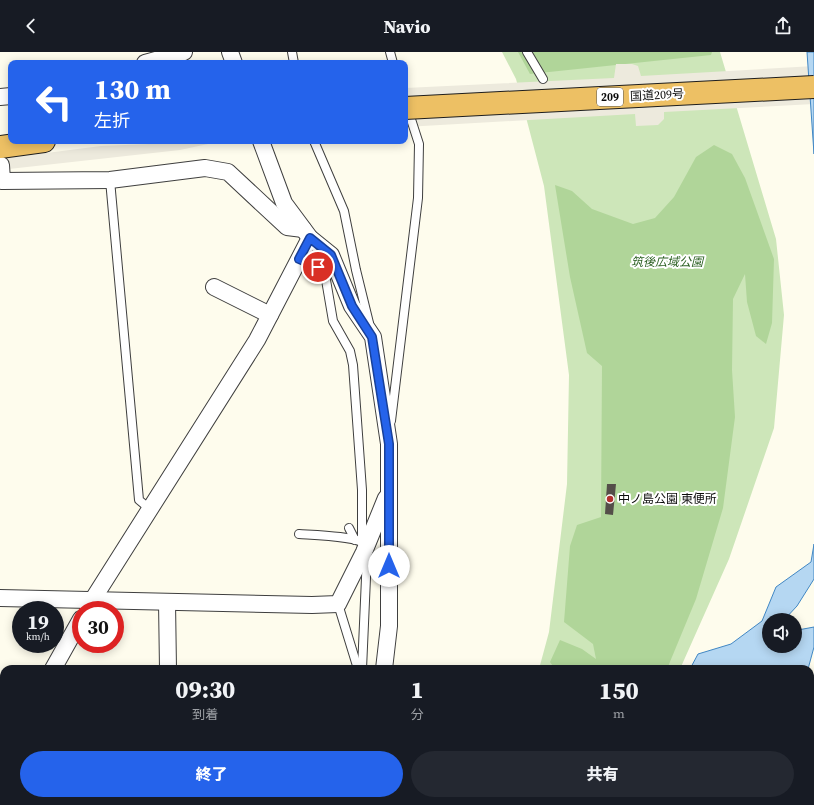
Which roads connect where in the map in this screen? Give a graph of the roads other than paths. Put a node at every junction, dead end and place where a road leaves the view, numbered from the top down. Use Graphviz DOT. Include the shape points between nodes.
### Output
graph roads {
  1 [pos="184,52"];
  2 [pos="527,52"];
  3 [pos="156,60"];
  4 [pos="543,79"];
  5 [pos="814,86"];
  6 [pos="408,108"];
  7 [pos="408,109"];
  8 [pos="35,144"];
  9 [pos="263,144"];
  10 [pos="315,144"];
  11 [pos="1,156"];
  12 [pos="110,180"];
  13 [pos="307,233"];
  14 [pos="299,259"];
  15 [pos="214,287"];
  16 [pos="270,315"];
  17 [pos="372,337"];
  18 [pos="389,444"];
  19 [pos="389,490"];
  20 [pos="150,509"];
  21 [pos="349,528"];
  22 [pos="300,534"];
  23 [pos="361,543"];
  24 [pos="0,598"];
  25 [pos="92,601"];
  26 [pos="167,602"];
  27 [pos="72,604"];
  28 [pos="124,604"];
  29 [pos="338,604"];
  30 [pos="72,635"];
  31 [pos="55,665"];
  32 [pos="168,665"];
  33 [pos="357,665"];
  34 [pos="362,665"];
  35 [pos="384,665"];
  1 -- 3 [label="street"];
  2 -- 4 [label="lane"];
  5 -- 6 [label="highway, 国道209号 / 209, bridge"];
  7 -- 18 [label="lane" via="419,144 418,198"];
  8 -- 11 [label="highway"];
  9 -- 13 [label="street" via="284,203"];
  10 -- 17 [label="lane" via="344,211"];
  11 -- 12 [label="street" via="2,181"];
  12 -- 13 [label="street" via="205,168 228,172 287,227"];
  12 -- 20 [label="lane" via="139,500"];
  13 -- 14 [label="street"];
  13 -- 17 [label="street" via="331,255 352,306"];
  14 -- 16 [label="street"];
  14 -- 23 [label="lane" via="318,267 326,280 333,321 350,351 362,490"];
  15 -- 16 [label="street"];
  16 -- 20 [label="street" via="257,340"];
  17 -- 18 [label="street"];
  18 -- 19 [label="street"];
  19 -- 23 [label="street"];
  19 -- 35 [label="street" via="389,626"];
  20 -- 25 [label="street"];
  21 -- 23 [label="lane"];
  22 -- 23 [label="lane"];
  23 -- 29 [label="street"];
  23 -- 34 [label="lane"];
  24 -- 27 [label="street"];
  26 -- 28 [label="street"];
  26 -- 29 [label="street"];
  26 -- 32 [label="street"];
  29 -- 33 [label="lane"];
  30 -- 31 [label="street"];
}
